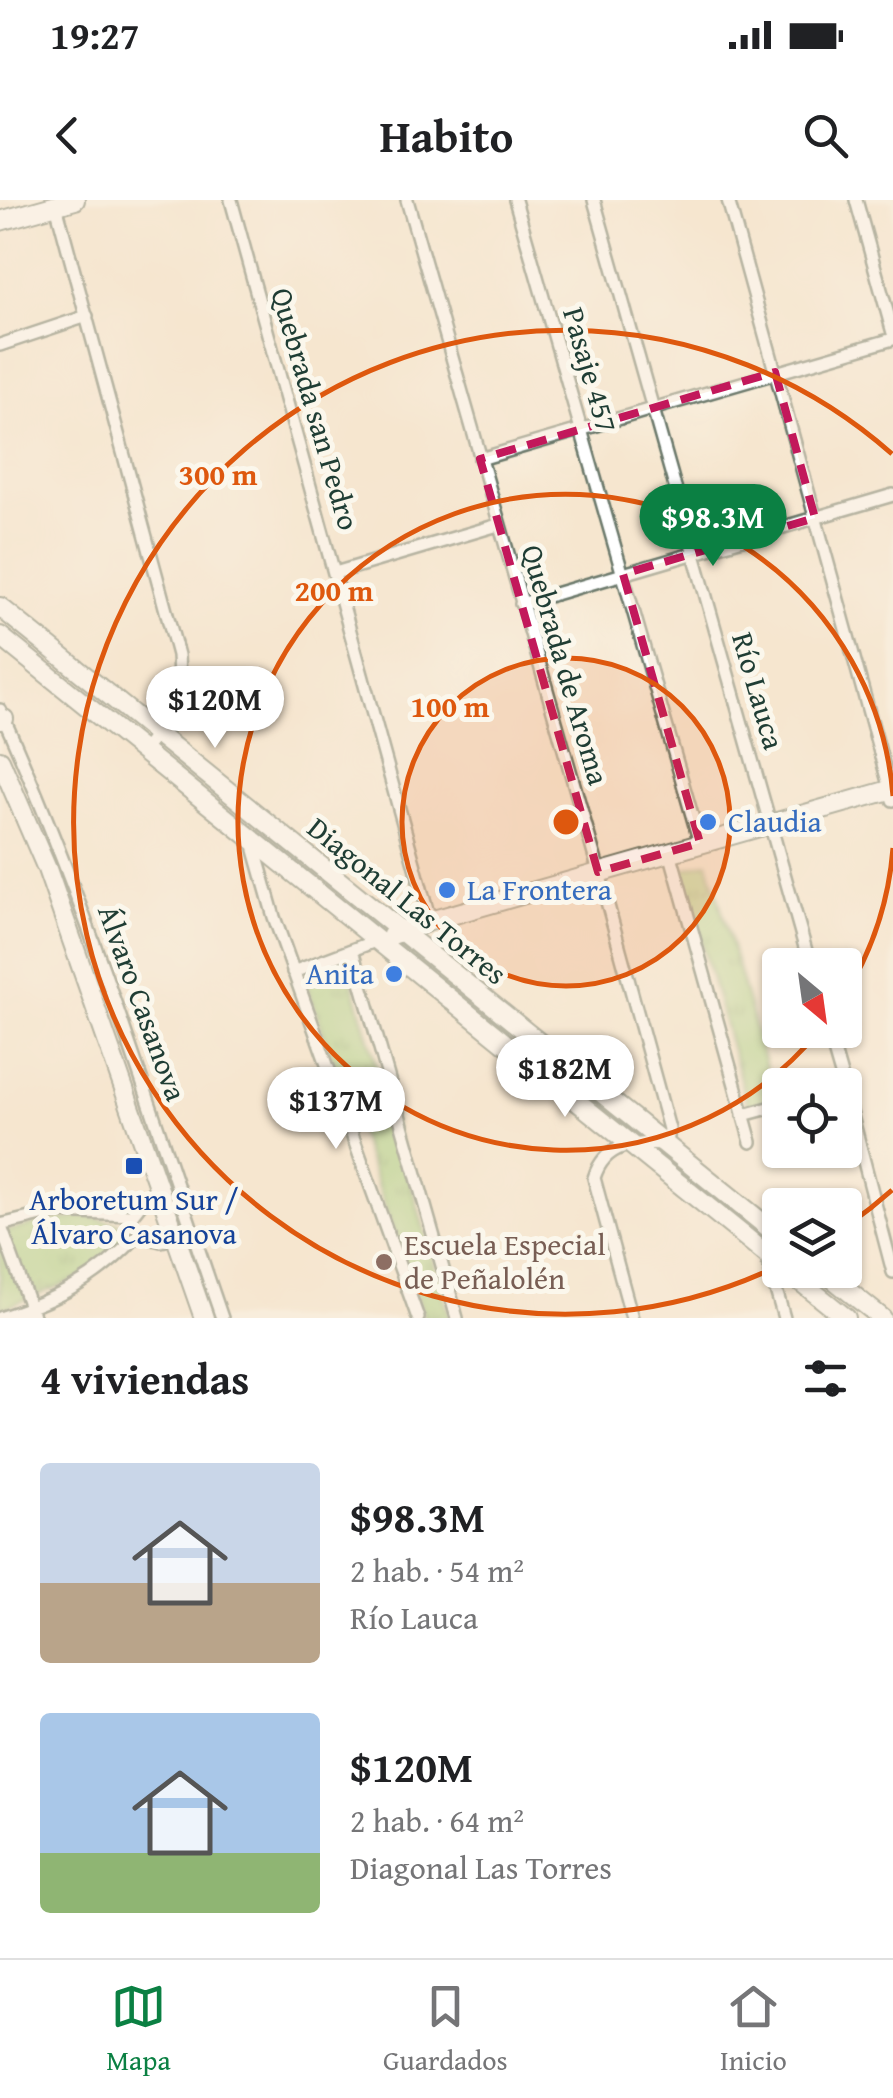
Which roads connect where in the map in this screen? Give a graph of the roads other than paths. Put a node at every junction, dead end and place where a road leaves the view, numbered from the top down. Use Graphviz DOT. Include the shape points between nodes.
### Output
graph roads {
  1 [pos="75,200"];
  2 [pos="230,200"];
  3 [pos="407,200"];
  4 [pos="515,200"];
  5 [pos="594,200"];
  6 [pos="728,200"];
  7 [pos="856,200"];
  8 [pos="56,206"];
  9 [pos="0,221"];
  10 [pos="87,316"];
  11 [pos="893,336"];
  12 [pos="0,346"];
  13 [pos="775,372"];
  14 [pos="653,410"];
  15 [pos="582,430"];
  16 [pos="480,459"];
  17 [pos="893,495"];
  18 [pos="815,518"];
  19 [pos="498,525"];
  20 [pos="694,554"];
  21 [pos="335,573"];
  22 [pos="623,574"];
  23 [pos="521,604"];
  24 [pos="0,607"];
  25 [pos="0,636"];
  26 [pos="1,716"];
  27 [pos="157,735"];
  28 [pos="144,750"];
  29 [pos="0,760"];
  30 [pos="892,793"];
  31 [pos="770,824"];
  32 [pos="255,840"];
  33 [pos="700,843"];
  34 [pos="670,852"];
  35 [pos="598,872"];
  36 [pos="430,921"];
  37 [pos="402,932"];
  38 [pos="378,940"];
  39 [pos="805,948"];
  40 [pos="352,950"];
  41 [pos="293,972"];
  42 [pos="762,1110"];
  43 [pos="744,1116"];
  44 [pos="630,1142"];
  45 [pos="751,1142"];
  46 [pos="667,1144"];
  47 [pos="862,1155"];
  48 [pos="167,1183"];
  49 [pos="132,1216"];
  50 [pos="762,1222"];
  51 [pos="0,1224"];
  52 [pos="138,1234"];
  53 [pos="184,1234"];
  54 [pos="762,1250"];
  55 [pos="893,1272"];
  56 [pos="778,1288"];
  57 [pos="808,1288"];
  58 [pos="844,1288"];
  59 [pos="32,1313"];
  60 [pos="0,1318"];
  61 [pos="204,1318"];
  62 [pos="222,1318"];
  63 [pos="418,1318"];
  64 [pos="457,1318"];
  65 [pos="632,1318"];
  66 [pos="784,1318"];
  67 [pos="846,1318"];
  68 [pos="882,1318"];
  1 -- 8 [label="main road"];
  2 -- 21 [label="street, Quebrada san Pedro"];
  3 -- 16 [label="street, Quebrada de Aroma"];
  4 -- 15 [label="street, Pasaje 457"];
  5 -- 14 [label="street, Río Lauca"];
  6 -- 13 [label="street"];
  7 -- 11 [label="street"];
  8 -- 9 [label="main road"];
  8 -- 10 [label="street"];
  10 -- 12 [label="street"];
  10 -- 27 [label="street" via="178,655 176,699"];
  11 -- 13 [label="street"];
  13 -- 14 [label="street"];
  13 -- 18 [label="street"];
  14 -- 15 [label="street"];
  14 -- 20 [label="street, Río Lauca"];
  15 -- 16 [label="street"];
  15 -- 22 [label="street, Pasaje 457"];
  16 -- 19 [label="street, Quebrada de Aroma"];
  17 -- 18 [label="street"];
  18 -- 20 [label="street"];
  18 -- 30 [label="street"];
  19 -- 21 [label="street"];
  19 -- 23 [label="street, Quebrada de Aroma"];
  20 -- 22 [label="street"];
  20 -- 31 [label="street, Río Lauca"];
  21 -- 36 [label="street, Quebrada san Pedro"];
  22 -- 23 [label="street"];
  22 -- 33 [label="street, Pasaje 457"];
  23 -- 35 [label="street, Quebrada de Aroma"];
  24 -- 27 [label="main road, Diagonal Las Torres"];
  25 -- 28 [label="main road, Diagonal Las Torres"];
  26 -- 48 [label="street, Álvaro Casanova" via="86,925"];
  27 -- 28 [label="street"];
  27 -- 37 [label="main road, Diagonal Las Torres"];
  28 -- 32 [label="main road, Diagonal Las Torres"];
  29 -- 48 [label="main road, Álvaro Casanova"];
  30 -- 31 [label="main road"];
  31 -- 33 [label="main road"];
  31 -- 39 [label="street, Río Lauca"];
  32 -- 38 [label="main road, Diagonal Las Torres"];
  32 -- 41 [label="street"];
  33 -- 34 [label="main road"];
  34 -- 35 [label="main road"];
  34 -- 43 [label="street"];
  35 -- 36 [label="main road"];
  35 -- 46 [label="street, Quebrada de Aroma" via="669,1129"];
  36 -- 37 [label="main road"];
  37 -- 38 [label="main road"];
  37 -- 46 [label="main road, Diagonal Las Torres"];
  38 -- 40 [label="street"];
  38 -- 44 [label="main road, Diagonal Las Torres"];
  40 -- 41 [label="street"];
  40 -- 64 [label="street"];
  41 -- 63 [label="street"];
  42 -- 43 [label="street"];
  43 -- 45 [label="street"];
  44 -- 46 [label="street"];
  44 -- 54 [label="main road, Diagonal Las Torres"];
  44 -- 65 [label="street" via="600,1164 593,1183"];
  46 -- 50 [label="main road, Diagonal Las Torres"];
  47 -- 55 [label="street"];
  48 -- 49 [label="street"];
  48 -- 53 [label="main road, Álvaro Casanova"];
  49 -- 51 [label="street" via="55,1212"];
  49 -- 52 [label="street"];
  51 -- 59 [label="street"];
  52 -- 53 [label="street" via="154,1241"];
  52 -- 59 [label="street" via="90,1280"];
  53 -- 61 [label="main road, Álvaro Casanova"];
  53 -- 62 [label="street, Álvaro Casanova"];
  56 -- 66 [label="street"];
  57 -- 67 [label="main road"];
  58 -- 68 [label="main road"];
  59 -- 60 [label="street"];
}
